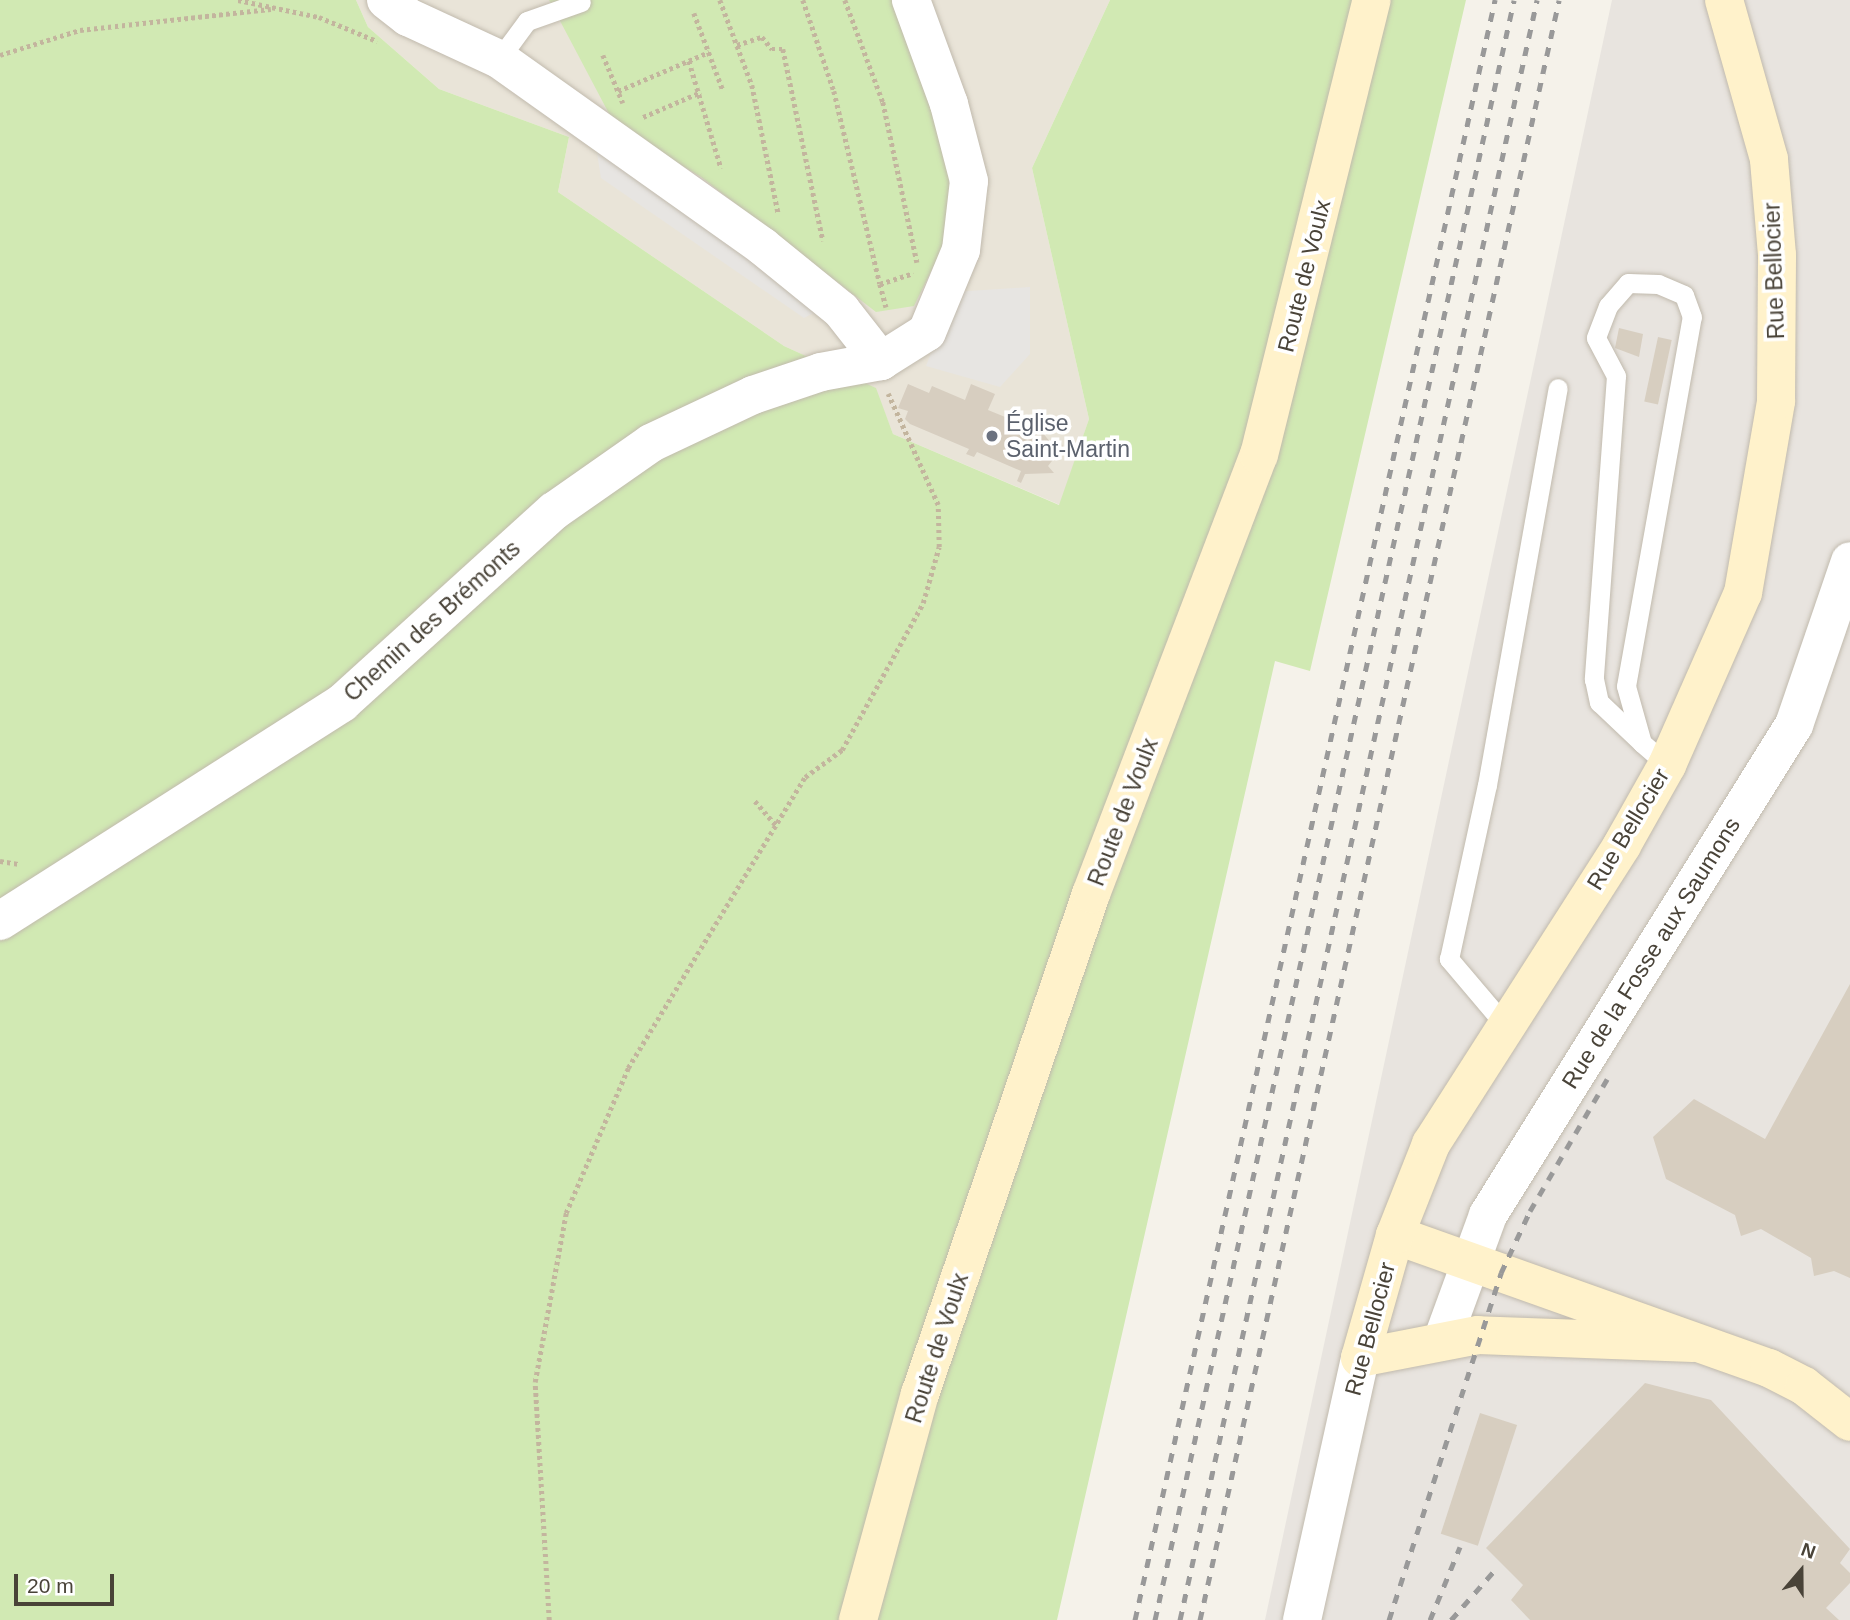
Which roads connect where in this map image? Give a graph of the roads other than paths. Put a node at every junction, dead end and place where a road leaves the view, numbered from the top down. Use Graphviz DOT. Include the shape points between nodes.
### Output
graph roads {
  1 [pos="386,0"];
  2 [pos="911,0"];
  3 [pos="1372,0"];
  4 [pos="1724,0"];
  5 [pos="581,2"];
  6 [pos="499,59"];
  7 [pos="881,361"];
  8 [pos="1558,388"];
  9 [pos="1850,561"];
  10 [pos="1655,754"];
  11 [pos="0,921"];
  12 [pos="1505,1025"];
  13 [pos="1395,1235"];
  14 [pos="1470,1262"];
  15 [pos="1442,1341"];
  16 [pos="1693,1343"];
  17 [pos="1360,1358"];
  18 [pos="1850,1422"];
  19 [pos="858,1620"];
  20 [pos="1302,1620"];
  1 -- 6 [label="street" via="408,17"];
  2 -- 7 [label="street" via="953,117 969,181 961,250 927,332"];
  3 -- 19 [label="main road, Route de Voulx" via="1259,455 1091,894 920,1394"];
  4 -- 10 [label="main road, Rue Bellocier" via="1769,159 1777,256 1776,401 1743,593"];
  5 -- 6 [label="lane" via="527,21"];
  6 -- 7 [label="street" via="762,246 841,310"];
  7 -- 11 [label="street, Chemin des Brémonts" via="821,372 753,395 651,443 554,511 342,703"];
  8 -- 12 [label="lane" via="1488,785 1449,959"];
  9 -- 14 [label="street, Rue de la Fosse aux Saumons" via="1794,725 1488,1215"];
  10 -- 10 [label="lane" via="1626,686 1692,317 1684,295 1658,284 1628,283 1608,306 1595,338 1616,376 1594,679 1599,702"];
  10 -- 12 [label="main road, Rue Bellocier"];
  12 -- 13 [label="main road, Rue Bellocier" via="1431,1144"];
  13 -- 14 [label="main road"];
  13 -- 17 [label="main road, Rue Bellocier"];
  14 -- 15 [label="street, Rue de la Fosse aux Saumons"];
  14 -- 16 [label="main road"];
  15 -- 16 [label="main road" via="1478,1335"];
  15 -- 17 [label="main road"];
  16 -- 18 [label="main road" via="1804,1386"];
  17 -- 20 [label="street, Rue Bellocier"];
}
